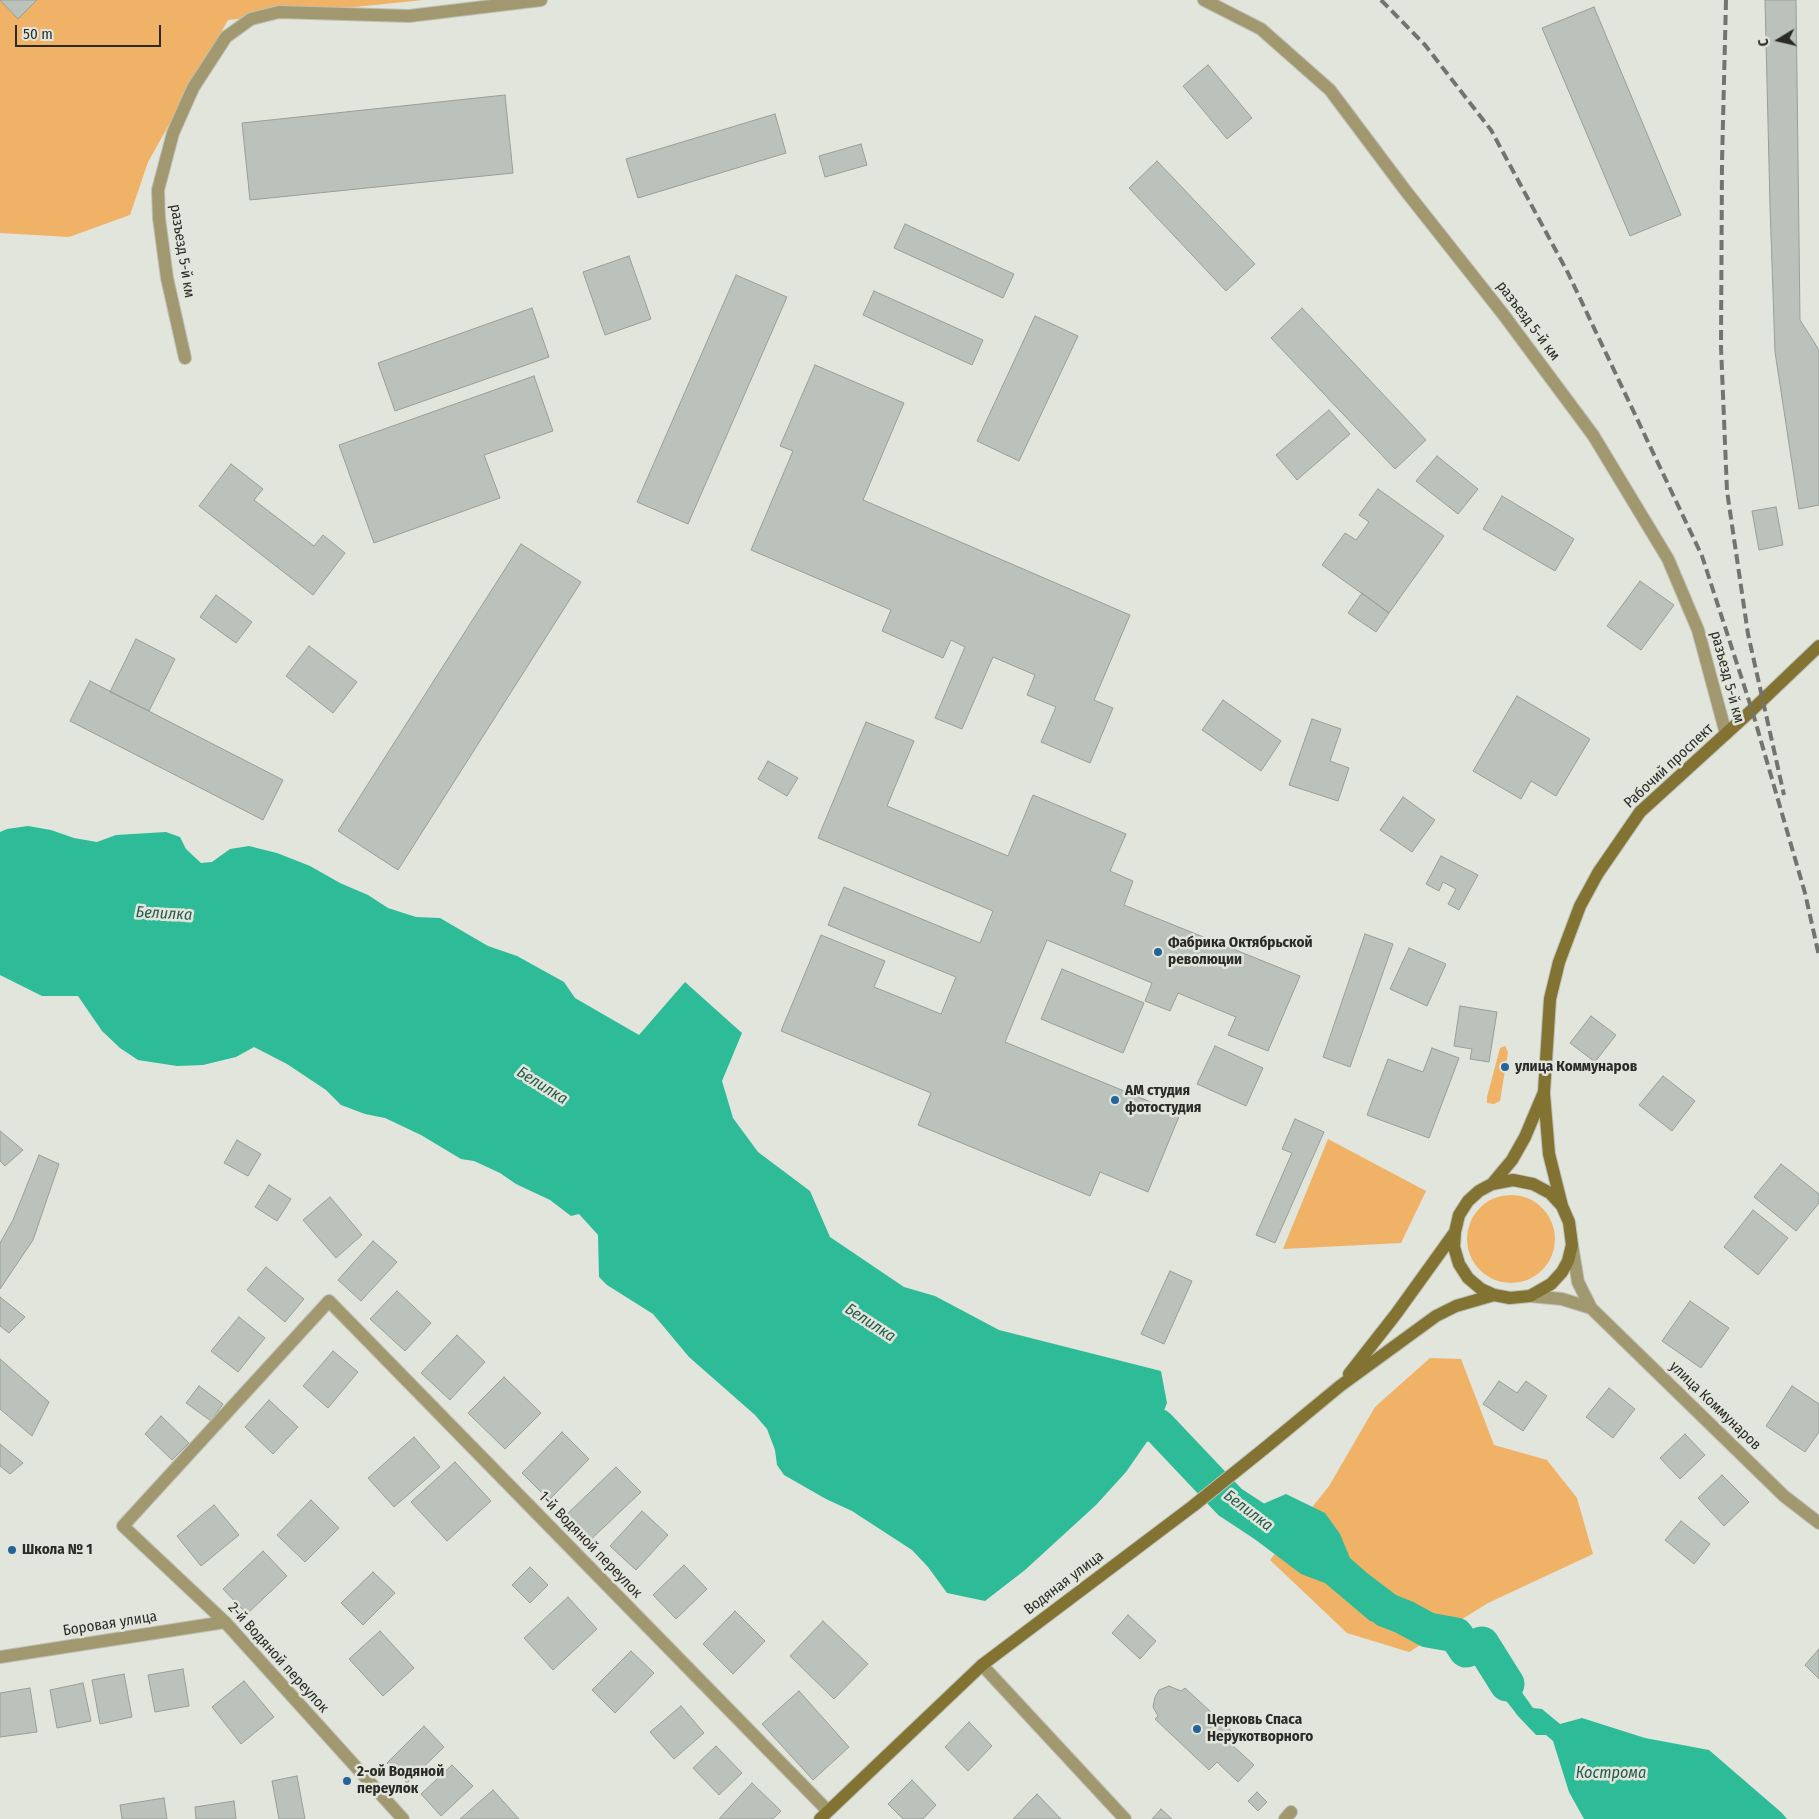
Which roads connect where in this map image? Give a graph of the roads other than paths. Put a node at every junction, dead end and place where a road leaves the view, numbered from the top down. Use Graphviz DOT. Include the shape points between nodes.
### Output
graph roads {
  1 [pos="541,0"];
  2 [pos="1204,0"];
  3 [pos="185,358"];
  4 [pos="1819,646"];
  5 [pos="1726,734"];
  6 [pos="1544,1092"];
  7 [pos="1492,1184"];
  8 [pos="1562,1206"];
  9 [pos="1454,1232"];
  10 [pos="1572,1245"];
  11 [pos="1494,1295"];
  12 [pos="1530,1296"];
  13 [pos="1591,1308"];
  14 [pos="1340,1386"];
  15 [pos="1819,1523"];
  16 [pos="123,1526"];
  17 [pos="225,1622"];
  18 [pos="0,1657"];
  19 [pos="982,1666"];
  20 [pos="824,1815"];
  21 [pos="403,1819"];
  22 [pos="1125,1819"];
  1 -- 3 [label="street, разъезд 5-й км" via="409,16 280,12 251,19 226,37 194,88 173,133 158,190 167,278"];
  2 -- 5 [label="street, разъезд 5-й км" via="1261,29 1330,90 1593,435 1668,559 1698,630"];
  4 -- 5 [label="street, Рабочий проспект"];
  5 -- 6 [label="street, Рабочий проспект" via="1640,812 1598,873 1580,906 1559,962 1550,999"];
  6 -- 7 [label="street, Рабочий проспект" via="1516,1152"];
  6 -- 8 [label="street" via="1549,1154"];
  7 -- 8 [label="street" via="1513,1180 1533,1184 1550,1193"];
  7 -- 9 [label="street" via="1468,1201"];
  8 -- 10 [label="street" via="1569,1222"];
  9 -- 11 [label="street" via="1459,1264 1468,1278"];
  9 -- 14 [label="street"];
  10 -- 12 [label="street" via="1562,1272 1551,1284"];
  10 -- 13 [label="street" via="1578,1282"];
  11 -- 12 [label="street" via="1510,1298"];
  11 -- 14 [label="street" via="1456,1306 1436,1316"];
  12 -- 13 [label="street" via="1562,1299"];
  13 -- 15 [label="street, улица Коммунаров" via="1784,1496"];
  14 -- 19 [label="street, Водяная улица" via="1193,1506"];
  16 -- 17 [label="street, 2-й Водяной переулок"];
  16 -- 20 [label="street, 1-й Водяной переулок" via="329,1301"];
  17 -- 18 [label="street, Боровая улица"];
  17 -- 21 [label="street, 2-й Водяной переулок"];
  19 -- 20 [label="street, Водяная улица"];
  19 -- 22 [label="street"];
}
